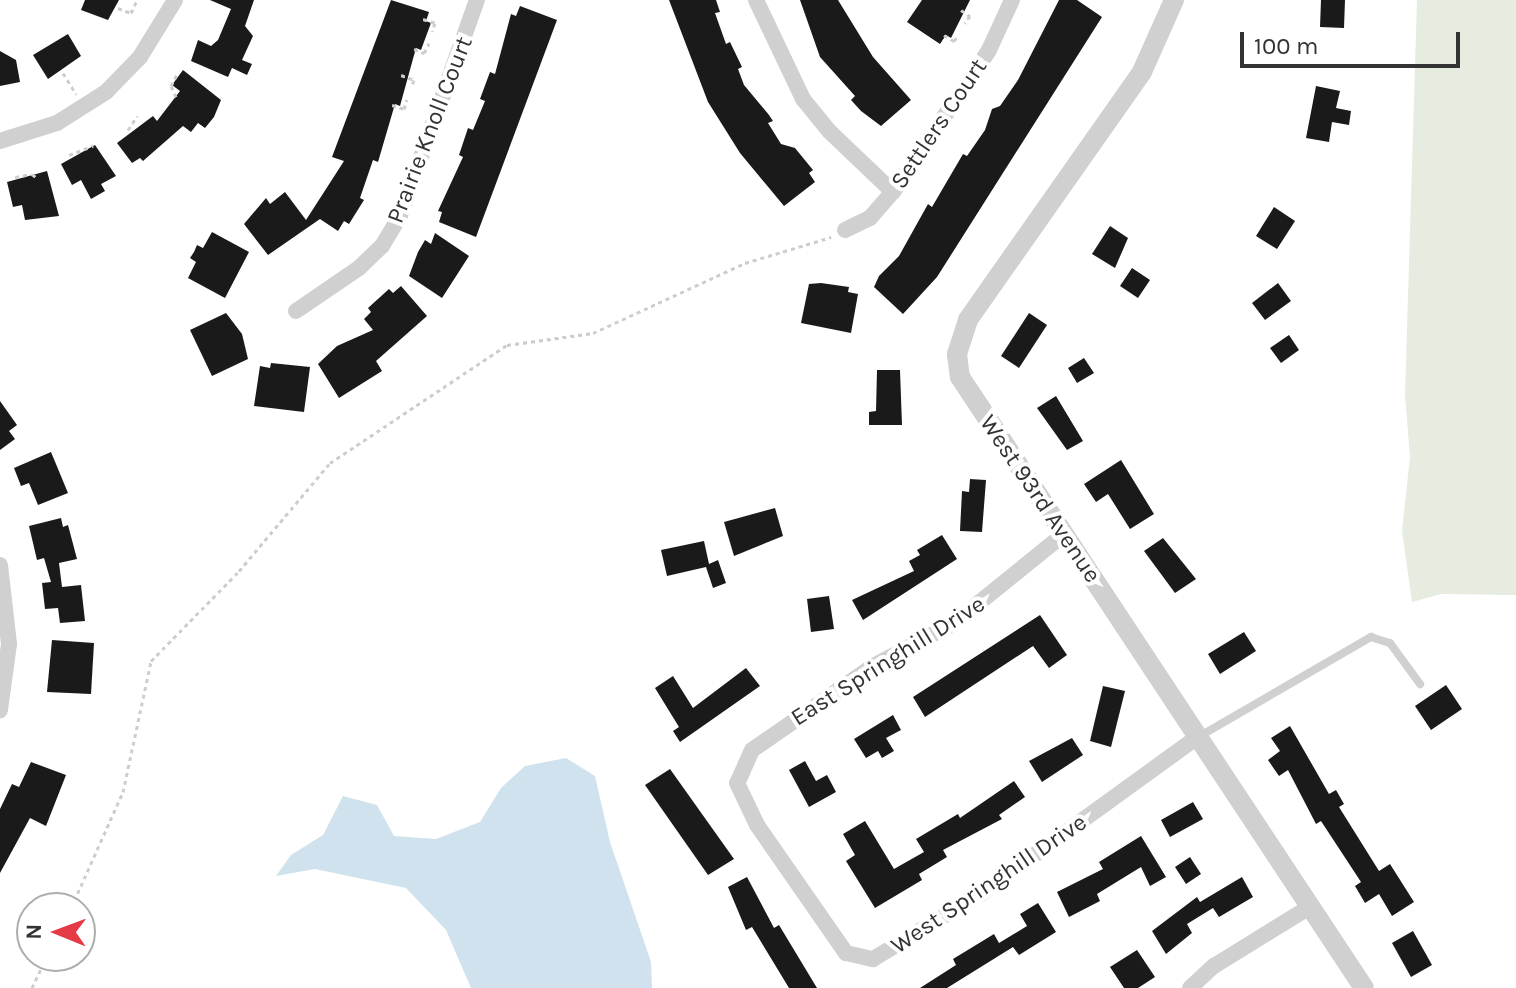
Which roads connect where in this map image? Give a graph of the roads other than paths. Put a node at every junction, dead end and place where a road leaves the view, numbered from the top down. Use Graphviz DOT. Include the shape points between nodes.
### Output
graph roads {
  1 [pos="175,0"];
  2 [pos="477,0"];
  3 [pos="756,0"];
  4 [pos="1012,0"];
  5 [pos="1174,0"];
  6 [pos="0,141"];
  7 [pos="893,192"];
  8 [pos="845,230"];
  9 [pos="296,311"];
  10 [pos="1064,534"];
  11 [pos="0,565"];
  12 [pos="1420,684"];
  13 [pos="0,710"];
  14 [pos="1199,736"];
  15 [pos="796,879"];
  16 [pos="1311,906"];
  17 [pos="1190,988"];
  18 [pos="1364,988"];
  1 -- 6 [label="street" via="140,57 84,108"];
  2 -- 9 [label="street, Prairie Knoll Court" via="400,216 382,246 359,268"];
  3 -- 7 [label="street" via="803,99"];
  4 -- 7 [label="street, Settlers Court" via="989,50"];
  5 -- 10 [label="street, West 93rd Avenue" via="1142,72 1000,271 960,341 958,365 967,391"];
  7 -- 8 [label="street, Settlers Court" via="870,218"];
  10 -- 14 [label="street, West 93rd Avenue"];
  10 -- 15 [label="street, East Springhill Drive" via="954,623 873,666 746,756 737,778 741,798"];
  11 -- 13 [label="street" via="9,644"];
  12 -- 14 [label="lane" via="1390,643 1371,637"];
  14 -- 15 [label="street, West Springhill Drive" via="982,893 873,959 846,953"];
  14 -- 16 [label="street, West 93rd Avenue"];
  16 -- 17 [label="street" via="1214,966"];
  16 -- 18 [label="street, West 93rd Avenue"];
}
